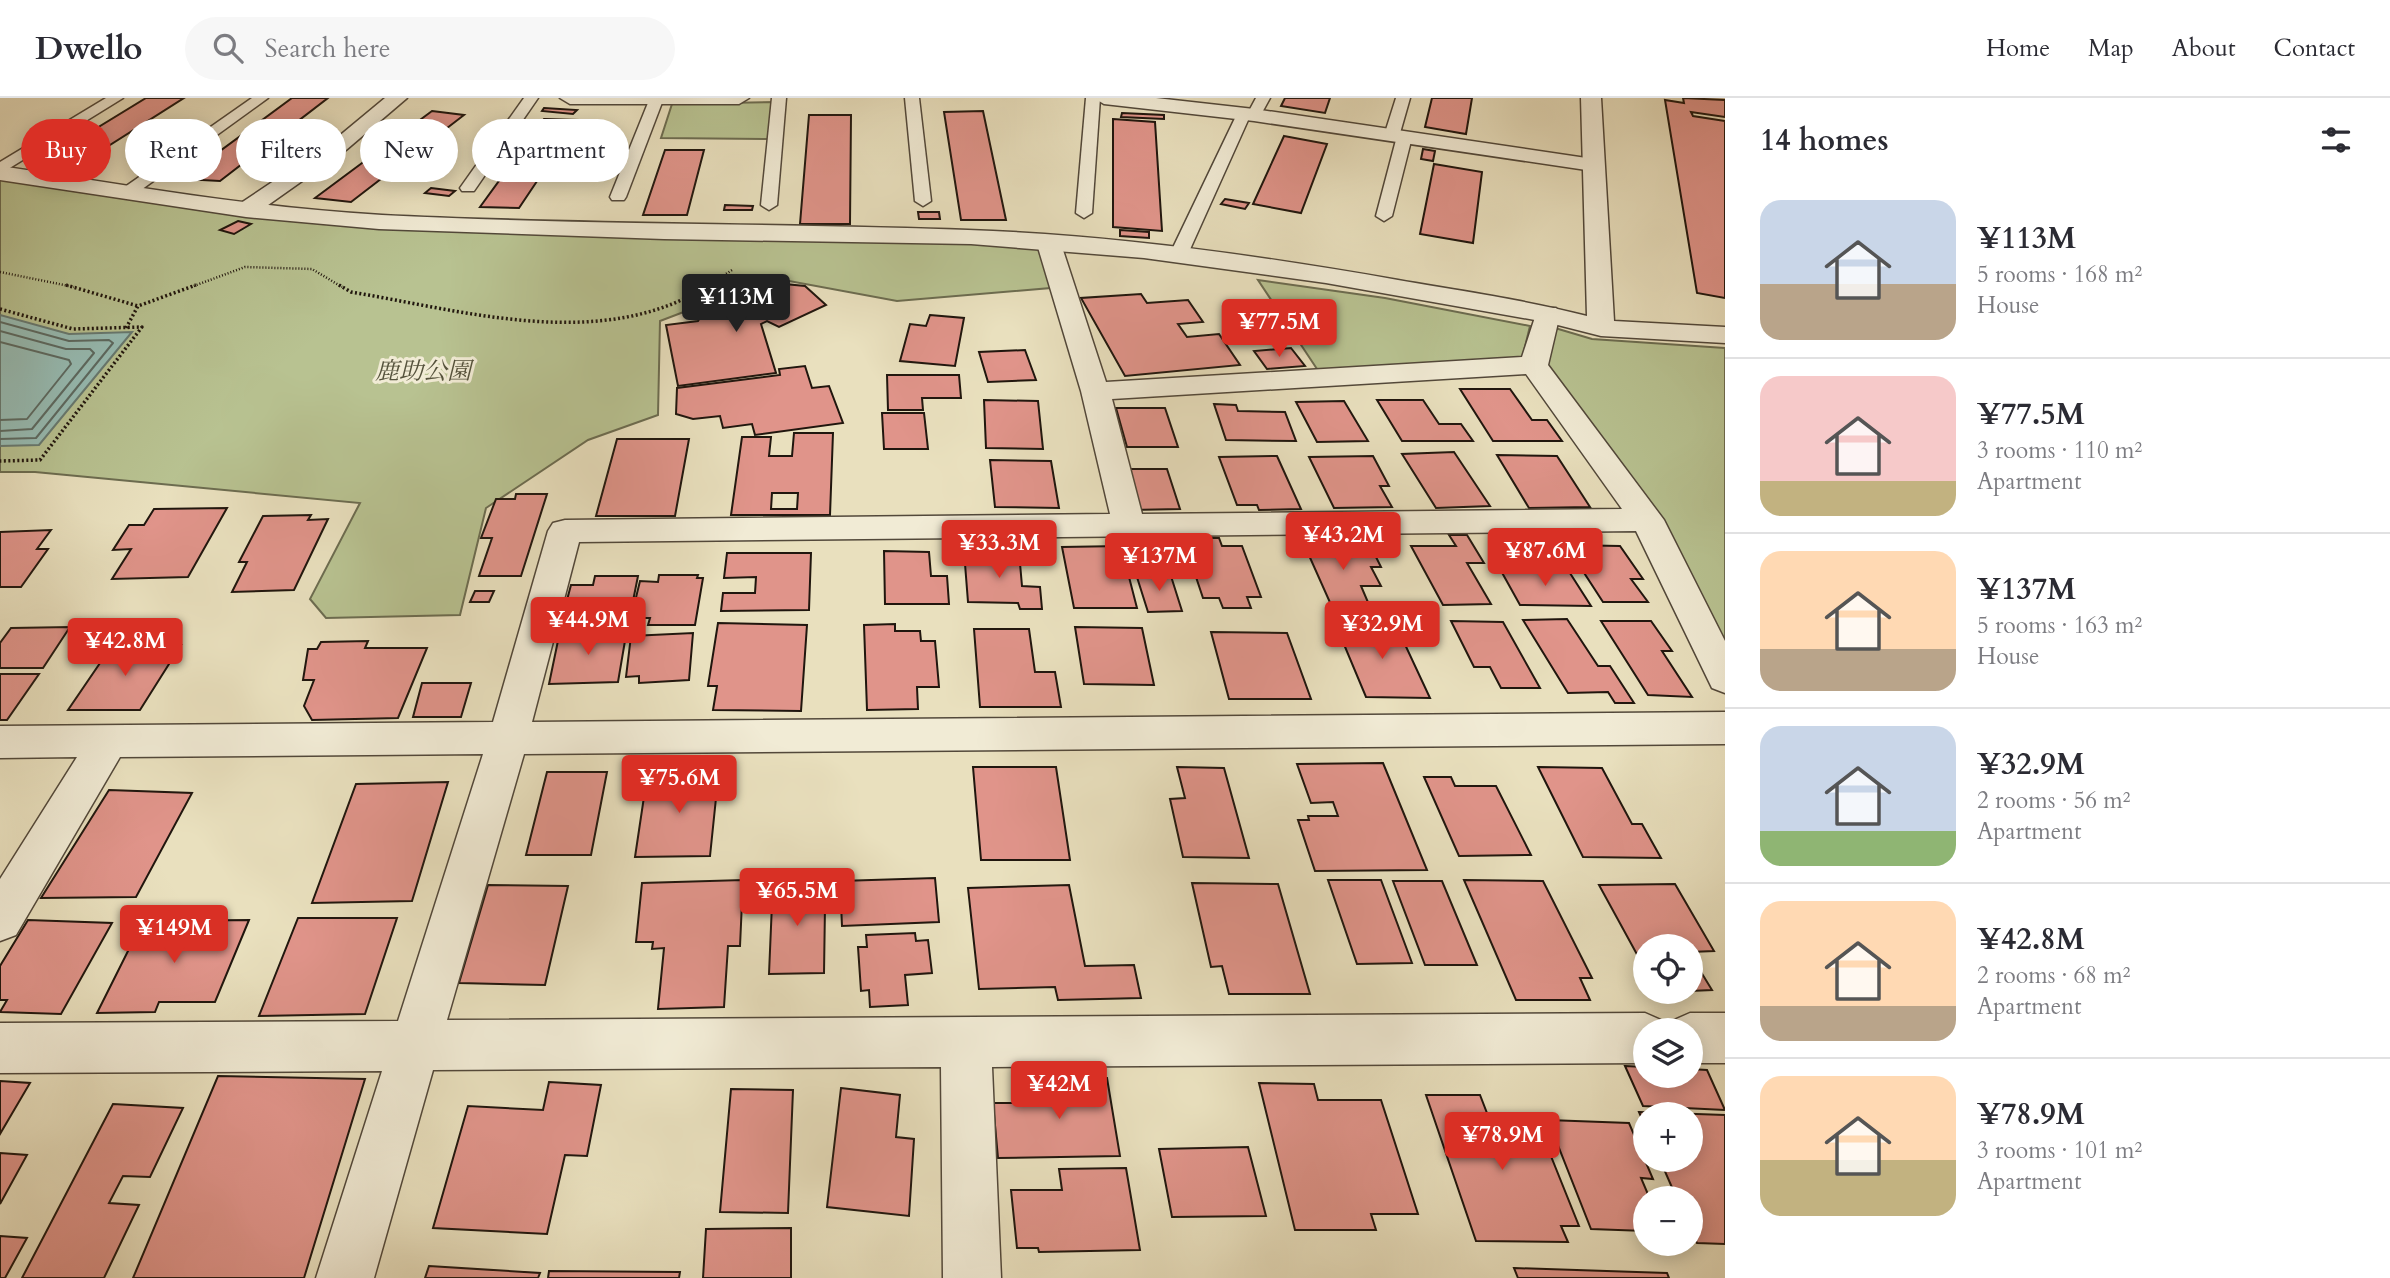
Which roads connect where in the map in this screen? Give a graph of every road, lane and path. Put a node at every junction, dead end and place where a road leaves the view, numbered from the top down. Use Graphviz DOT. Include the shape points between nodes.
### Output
graph roads {
  1 [pos="116,98"];
  2 [pos="261,98"];
  3 [pos="397,98"];
  4 [pos="531,98"];
  5 [pos="570,98"];
  6 [pos="739,98"];
  7 [pos="779,98"];
  8 [pos="912,98"];
  9 [pos="1093,98"];
  10 [pos="1104,98"];
  11 [pos="1403,98"];
  12 [pos="1591,98"];
  13 [pos="695,99"];
  14 [pos="656,100"];
  15 [pos="1254,109"];
  16 [pos="1398,136"];
  17 [pos="1593,166"];
  18 [pos="0,171"];
  19 [pos="468,188"];
  20 [pos="128,192"];
  21 [pos="618,197"];
  22 [pos="923,201"];
  23 [pos="769,205"];
  24 [pos="246,210"];
  25 [pos="1084,213"];
  26 [pos="1384,216"];
  27 [pos="1049,243"];
  28 [pos="1178,256"];
  29 [pos="734,268"];
  30 [pos="0,272"];
  31 [pos="138,306"];
  32 [pos="0,309"];
  33 [pos="1547,314"];
  34 [pos="126,328"];
  35 [pos="1601,328"];
  36 [pos="1725,335"];
  37 [pos="1534,365"];
  38 [pos="1095,391"];
  39 [pos="0,461"];
  40 [pos="1647,520"];
  41 [pos="1129,526"];
  42 [pos="1725,678"];
  43 [pos="1725,728"];
  44 [pos="508,738"];
  45 [pos="0,742"];
  46 [pos="108,743"];
  47 [pos="0,920"];
  48 [pos="1633,1038"];
  49 [pos="1703,1038"];
  50 [pos="1725,1038"];
  51 [pos="966,1040"];
  52 [pos="414,1045"];
  53 [pos="0,1048"];
  54 [pos="345,1278"];
  55 [pos="972,1278"];
  1 -- 18 [label="lane"];
  2 -- 20 [label="lane"];
  3 -- 24 [label="street" via="339,146"];
  4 -- 19 [label="lane"];
  5 -- 14 [label="street"];
  6 -- 13 [label="street"];
  7 -- 23 [label="lane"];
  8 -- 22 [label="lane"];
  9 -- 25 [label="lane"];
  10 -- 15 [label="street"];
  11 -- 16 [label="lane"];
  12 -- 17 [label="street"];
  13 -- 14 [label="street"];
  14 -- 21 [label="lane"];
  15 -- 16 [label="street"];
  15 -- 28 [label="lane"];
  16 -- 17 [label="street"];
  16 -- 26 [label="lane"];
  17 -- 35 [label="street"];
  18 -- 20 [label="street"];
  20 -- 24 [label="street"];
  24 -- 27 [label="street" via="379,222 971,237"];
  27 -- 28 [label="street"];
  27 -- 38 [label="street"];
  28 -- 33 [label="street" via="1326,275"];
  29 -- 31 [label="path" via="695,294 628,318 537,323 352,292 312,269 245,267"];
  30 -- 31 [label="path" via="91,290"];
  31 -- 34 [label="path"];
  32 -- 34 [label="path" via="73,329"];
  33 -- 35 [label="street"];
  33 -- 37 [label="street"];
  34 -- 39 [label="path" via="142,327 40,460"];
  35 -- 36 [label="street"];
  37 -- 38 [label="street"];
  37 -- 40 [label="street"];
  38 -- 41 [label="street"];
  40 -- 41 [label="street"];
  40 -- 42 [label="street"];
  41 -- 44 [label="street" via="565,531"];
  43 -- 44 [label="street"];
  44 -- 46 [label="street"];
  44 -- 52 [label="street"];
  45 -- 46 [label="street"];
  46 -- 47 [label="street"];
  48 -- 51 [label="street"];
  49 -- 50 [label="street"];
  51 -- 52 [label="street"];
  51 -- 55 [label="street"];
  52 -- 53 [label="street"];
  52 -- 54 [label="street"];
}
